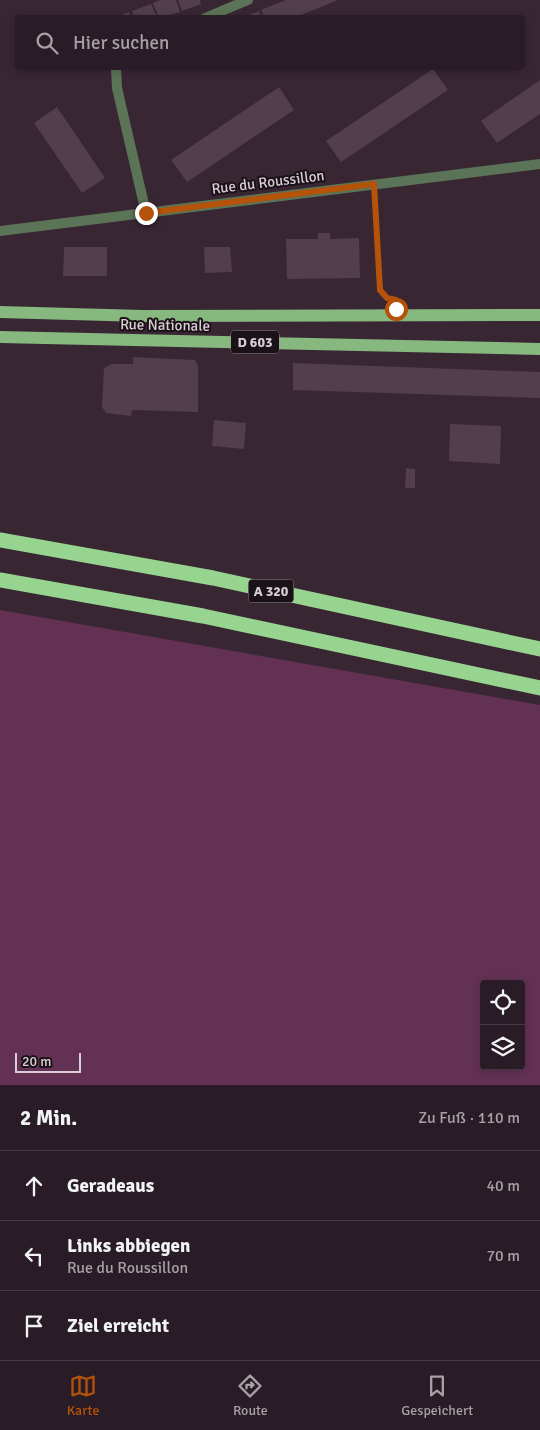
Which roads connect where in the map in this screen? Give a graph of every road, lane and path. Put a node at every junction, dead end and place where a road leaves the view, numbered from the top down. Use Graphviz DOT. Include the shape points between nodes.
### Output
graph roads {
  1 [pos="248,0"];
  2 [pos="212,15"];
  3 [pos="116,70"];
  4 [pos="540,164"];
  5 [pos="374,184"];
  6 [pos="146,213"];
  7 [pos="0,231"];
  8 [pos="396,300"];
  9 [pos="0,312"];
  10 [pos="540,315"];
  11 [pos="0,337"];
  12 [pos="540,349"];
  13 [pos="0,540"];
  14 [pos="0,580"];
  15 [pos="540,649"];
  16 [pos="540,688"];
  1 -- 2 [label="street"];
  3 -- 6 [label="street" via="116,88"];
  4 -- 5 [label="street, Rue du Roussillon"];
  5 -- 6 [label="street, Rue du Roussillon"];
  5 -- 8 [label="path" via="380,290 387,298"];
  6 -- 7 [label="street, Rue du Roussillon"];
  9 -- 10 [label="main road, Rue Nationale / D 603" via="143,316"];
  11 -- 12 [label="main road, Rue Nationale / D 603"];
  13 -- 15 [label="highway, A 320" via="213,578"];
  14 -- 16 [label="highway, A 320" via="203,616"];
}
